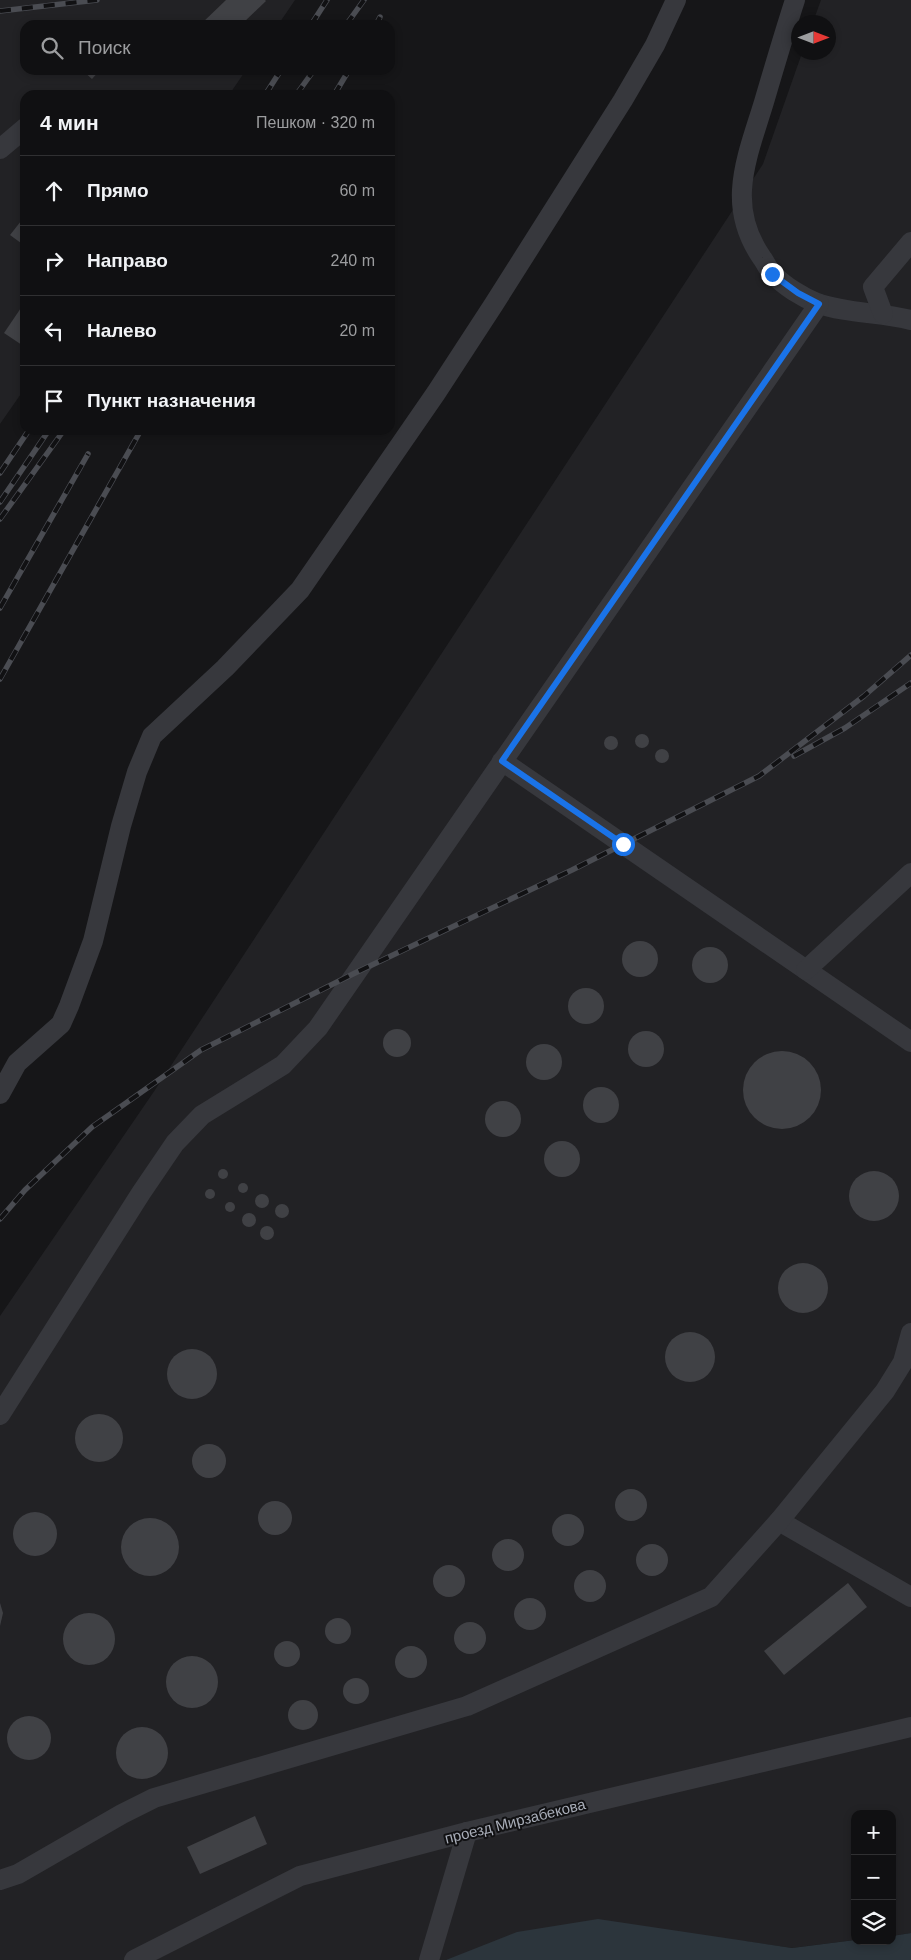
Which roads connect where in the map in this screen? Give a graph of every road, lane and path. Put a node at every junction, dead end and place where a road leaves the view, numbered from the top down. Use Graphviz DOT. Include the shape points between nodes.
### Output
graph roads {
  1 [pos="676,0"];
  2 [pos="795,0"];
  3 [pos="20,132"];
  4 [pos="0,149"];
  5 [pos="911,242"];
  6 [pos="819,304"];
  7 [pos="883,314"];
  8 [pos="911,320"];
  9 [pos="502,761"];
  10 [pos="911,873"];
  11 [pos="806,970"];
  12 [pos="911,1042"];
  13 [pos="0,1094"];
  14 [pos="911,1333"];
  15 [pos="0,1415"];
  16 [pos="779,1521"];
  17 [pos="911,1597"];
  18 [pos="911,1728"];
  19 [pos="466,1832"];
  20 [pos="0,1880"];
  21 [pos="134,1960"];
  22 [pos="429,1960"];
  1 -- 13 [label="street" via="655,45 623,100 489,312 300,590 225,668 152,736 121,826 93,941 69,1006 61,1024 17,1063"];
  2 -- 6 [label="street" via="744,171 743,207 746,229 754,248 772,274"];
  3 -- 4 [label="street"];
  5 -- 7 [label="street" via="873,287"];
  6 -- 7 [label="street"];
  6 -- 9 [label="street"];
  7 -- 8 [label="street"];
  9 -- 11 [label="street"];
  9 -- 15 [label="street" via="318,1028 283,1066 202,1115 175,1143"];
  10 -- 11 [label="street"];
  11 -- 12 [label="street"];
  14 -- 16 [label="street" via="903,1362 885,1391"];
  16 -- 17 [label="street"];
  16 -- 20 [label="street" via="712,1597 466,1706 154,1798 18,1874"];
  18 -- 19 [label="street, проезд Мирзабекова"];
  19 -- 21 [label="street, проезд Мирзабекова" via="300,1876"];
  19 -- 22 [label="street"];
}
